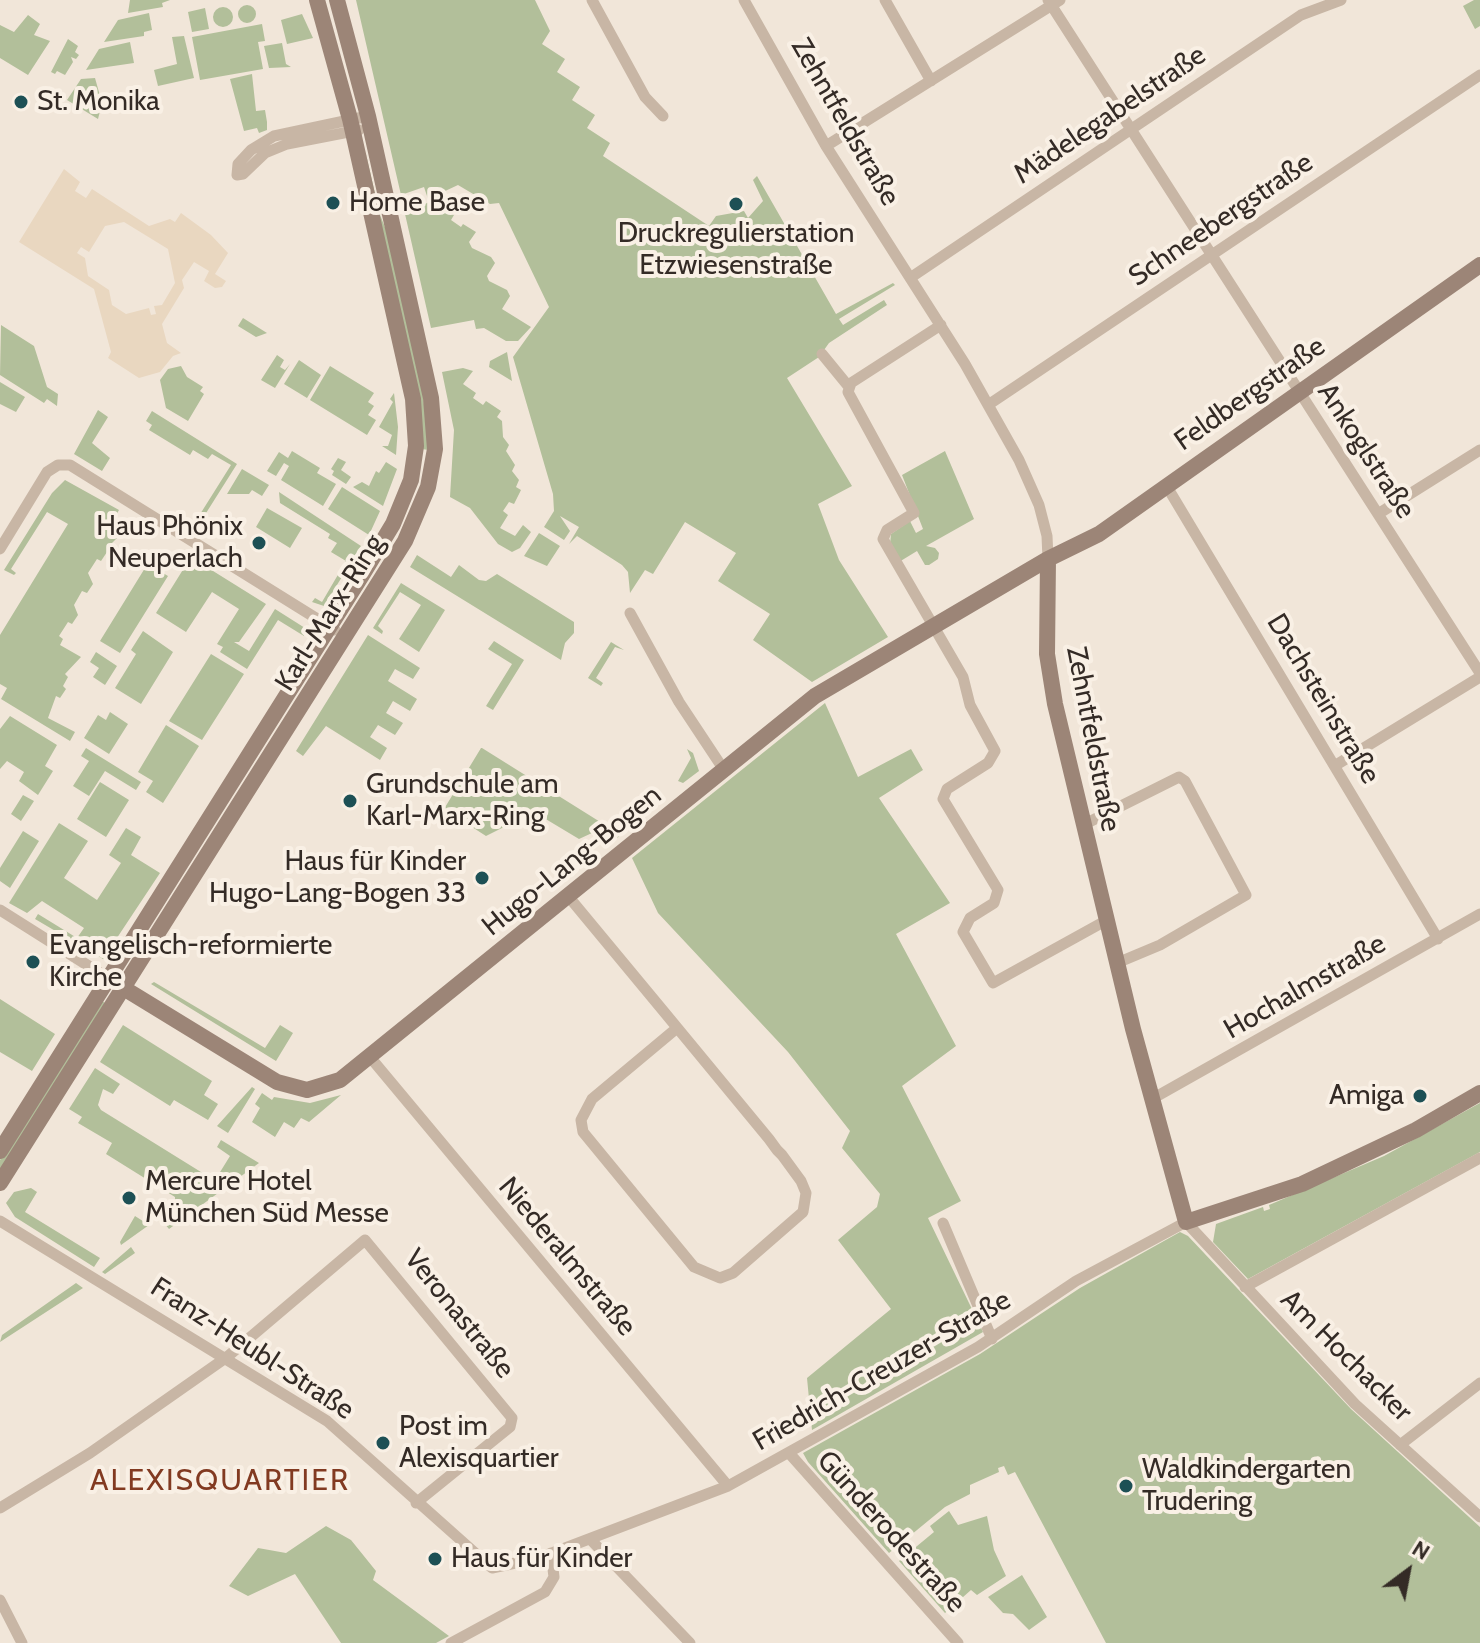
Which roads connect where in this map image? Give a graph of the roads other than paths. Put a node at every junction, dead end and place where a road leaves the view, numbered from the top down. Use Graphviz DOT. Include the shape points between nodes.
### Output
graph roads {
  1 [pos="317,0"];
  2 [pos="337,0"];
  3 [pos="592,0"];
  4 [pos="744,0"];
  5 [pos="885,0"];
  6 [pos="1341,0"];
  7 [pos="1053,2"];
  8 [pos="1480,75"];
  9 [pos="931,81"];
  10 [pos="663,116"];
  11 [pos="369,122"];
  12 [pos="351,125"];
  13 [pos="1131,130"];
  14 [pos="826,146"];
  15 [pos="1212,255"];
  16 [pos="1480,265"];
  17 [pos="910,278"];
  18 [pos="941,325"];
  19 [pos="822,354"];
  20 [pos="849,387"];
  21 [pos="1298,391"];
  22 [pos="988,405"];
  23 [pos="1480,450"];
  24 [pos="1166,485"];
  25 [pos="1378,514"];
  26 [pos="0,549"];
  27 [pos="1048,559"];
  28 [pos="630,613"];
  29 [pos="331,627"];
  30 [pos="932,628"];
  31 [pos="346,637"];
  32 [pos="1480,675"];
  33 [pos="1336,765"];
  34 [pos="724,770"];
  35 [pos="1083,825"];
  36 [pos="568,896"];
  37 [pos="0,910"];
  38 [pos="1480,914"];
  39 [pos="1107,920"];
  40 [pos="1438,939"];
  41 [pos="1117,963"];
  42 [pos="110,979"];
  43 [pos="125,989"];
  44 [pos="677,1028"];
  45 [pos="370,1057"];
  46 [pos="1480,1093"];
  47 [pos="1152,1099"];
  48 [pos="0,1151"];
  49 [pos="1480,1158"];
  50 [pos="0,1183"];
  51 [pos="0,1221"];
  52 [pos="1186,1222"];
  53 [pos="943,1223"];
  54 [pos="1245,1287"];
  55 [pos="992,1339"];
  56 [pos="227,1357"];
  57 [pos="1480,1383"];
  58 [pos="1400,1445"];
  59 [pos="789,1453"];
  60 [pos="728,1486"];
  61 [pos="416,1503"];
  62 [pos="0,1508"];
  63 [pos="1480,1517"];
  64 [pos="590,1539"];
  65 [pos="551,1553"];
  66 [pos="0,1600"];
  67 [pos="22,1643"];
  68 [pos="451,1643"];
  69 [pos="690,1643"];
  70 [pos="958,1643"];
  1 -- 12 [label="street, Karl-Marx-Ring"];
  2 -- 11 [label="street, Karl-Marx-Ring"];
  3 -- 10 [label="street" via="645,97"];
  4 -- 14 [label="street, Zehntfeldstraße"];
  5 -- 9 [label="street"];
  6 -- 13 [label="street, Mädelegabelstraße" via="1301,15"];
  7 -- 9 [label="street"];
  7 -- 13 [label="street, Ankoglstraße"];
  8 -- 15 [label="street, Schneebergstraße"];
  9 -- 14 [label="street"];
  11 -- 12 [label="street"];
  11 -- 31 [label="street, Karl-Marx-Ring" via="431,398 435,449 417,518"];
  12 -- 12 [label="street" via="263,141 238,164 237,175 265,153"];
  12 -- 29 [label="street, Karl-Marx-Ring" via="413,399 416,446 411,480 393,524"];
  13 -- 15 [label="street, Ankoglstraße"];
  13 -- 17 [label="street, Mädelegabelstraße"];
  14 -- 17 [label="street, Zehntfeldstraße"];
  15 -- 21 [label="street, Ankoglstraße"];
  15 -- 22 [label="street, Schneebergstraße"];
  16 -- 21 [label="street, Feldbergstraße"];
  17 -- 18 [label="street, Zehntfeldstraße"];
  18 -- 20 [label="street"];
  18 -- 22 [label="street, Zehntfeldstraße"];
  19 -- 20 [label="street"];
  20 -- 30 [label="street" via="914,513 887,530 883,539"];
  21 -- 24 [label="street, Feldbergstraße"];
  21 -- 25 [label="street, Ankoglstraße"];
  22 -- 27 [label="street, Zehntfeldstraße" via="1036,495"];
  23 -- 25 [label="street"];
  24 -- 27 [label="street, Feldbergstraße" via="1089,540"];
  24 -- 33 [label="street, Dachsteinstraße"];
  25 -- 32 [label="street, Ankoglstraße"];
  26 -- 29 [label="street" via="47,472 70,465"];
  27 -- 30 [label="street, Hugo-Lang-Bogen"];
  27 -- 35 [label="street, Zehntfeldstraße" via="1048,666"];
  28 -- 34 [label="street"];
  29 -- 31 [label="street"];
  29 -- 42 [label="street, Karl-Marx-Ring"];
  30 -- 34 [label="street, Hugo-Lang-Bogen" via="815,696"];
  30 -- 39 [label="street" via="963,677 970,705 995,751 988,763 947,789 943,799 998,890 994,903 963,927 993,983"];
  31 -- 43 [label="street, Karl-Marx-Ring"];
  32 -- 33 [label="street"];
  33 -- 40 [label="street, Dachsteinstraße"];
  34 -- 36 [label="street, Hugo-Lang-Bogen"];
  35 -- 39 [label="street, Zehntfeldstraße"];
  35 -- 41 [label="street" via="1179,777 1246,895"];
  36 -- 44 [label="street"];
  36 -- 45 [label="street, Hugo-Lang-Bogen"];
  37 -- 42 [label="street"];
  38 -- 40 [label="street, Hochalmstraße"];
  39 -- 41 [label="street, Zehntfeldstraße"];
  40 -- 47 [label="street, Hochalmstraße"];
  41 -- 47 [label="street, Zehntfeldstraße"];
  42 -- 43 [label="street"];
  42 -- 48 [label="street, Karl-Marx-Ring"];
  43 -- 45 [label="street, Hugo-Lang-Bogen" via="270,1079 297,1088 331,1085"];
  43 -- 50 [label="street, Karl-Marx-Ring"];
  44 -- 44 [label="street" via="782,1155 806,1193 797,1218 733,1273 720,1278 694,1267 583,1132 581,1120 592,1099"];
  45 -- 60 [label="street, Niederalmstraße"];
  46 -- 52 [label="street" via="1302,1184"];
  47 -- 52 [label="street, Zehntfeldstraße"];
  49 -- 54 [label="street"];
  51 -- 56 [label="street, Franz-Heubl-Straße"];
  52 -- 54 [label="street, Am Hochacker"];
  52 -- 55 [label="street, Friedrich-Creuzer-Straße" via="1076,1281"];
  53 -- 55 [label="street"];
  54 -- 58 [label="street, Am Hochacker"];
  55 -- 59 [label="street, Friedrich-Creuzer-Straße"];
  56 -- 61 [label="street, Franz-Heubl-Straße" via="327,1421"];
  56 -- 61 [label="street, Veronastraße" via="365,1240 512,1418"];
  56 -- 62 [label="street" via="90,1453"];
  57 -- 58 [label="street"];
  58 -- 63 [label="street, Am Hochacker"];
  59 -- 60 [label="street, Friedrich-Creuzer-Straße"];
  59 -- 70 [label="street, Günderodestraße"];
  60 -- 64 [label="street, Friedrich-Creuzer-Straße"];
  61 -- 65 [label="street, Franz-Heubl-Straße" via="492,1568"];
  64 -- 65 [label="street, Franz-Heubl-Straße"];
  64 -- 69 [label="street"];
  65 -- 68 [label="street" via="554,1577 545,1592"];
  66 -- 67 [label="street"];
}
